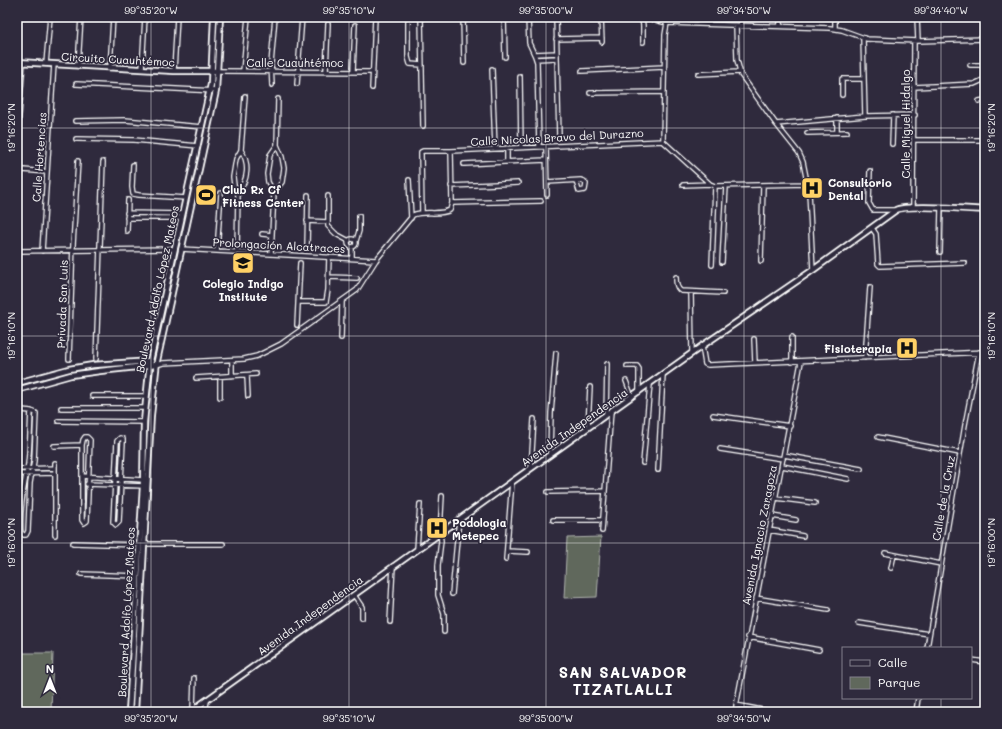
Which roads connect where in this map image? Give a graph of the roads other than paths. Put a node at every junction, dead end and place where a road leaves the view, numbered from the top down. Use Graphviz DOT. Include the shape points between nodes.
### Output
graph roads {
  1 [pos="17,17"];
  2 [pos="50,17"];
  3 [pos="81,17"];
  4 [pos="113,17"];
  5 [pos="144,17"];
  6 [pos="177,17"];
  7 [pos="214,17"];
  8 [pos="220,17"];
  9 [pos="248,17"];
  10 [pos="275,17"];
  11 [pos="302,17"];
  12 [pos="375,17"];
  13 [pos="421,17"];
  14 [pos="463,17"];
  15 [pos="504,17"];
  16 [pos="528,17"];
  17 [pos="556,17"];
  18 [pos="601,17"];
  19 [pos="643,17"];
  20 [pos="668,17"];
  21 [pos="690,17"];
  22 [pos="741,17"];
  23 [pos="780,17"];
  24 [pos="835,17"];
  25 [pos="917,17"];
  26 [pos="17,22"];
  27 [pos="667,23"];
  28 [pos="690,23"];
  29 [pos="328,24"];
  30 [pos="355,25"];
  31 [pos="736,25"];
  32 [pos="741,25"];
  33 [pos="780,25"];
  34 [pos="835,28"];
  35 [pos="862,38"];
  36 [pos="556,39"];
  37 [pos="985,40"];
  38 [pos="916,41"];
  39 [pos="644,42"];
  40 [pos="556,53"];
  41 [pos="534,54"];
  42 [pos="505,57"];
  43 [pos="557,58"];
  44 [pos="536,59"];
  45 [pos="17,62"];
  46 [pos="23,63"];
  47 [pos="464,63"];
  48 [pos="46,64"];
  49 [pos="54,64"];
  50 [pos="422,64"];
  51 [pos="985,65"];
  52 [pos="78,66"];
  53 [pos="970,66"];
  54 [pos="664,67"];
  55 [pos="110,68"];
  56 [pos="142,69"];
  57 [pos="492,69"];
  58 [pos="174,71"];
  59 [pos="212,71"];
  60 [pos="218,71"];
  61 [pos="243,71"];
  62 [pos="271,71"];
  63 [pos="298,71"];
  64 [pos="326,71"];
  65 [pos="582,71"];
  66 [pos="353,72"];
  67 [pos="372,72"];
  68 [pos="739,72"];
  69 [pos="698,74"];
  70 [pos="520,77"];
  71 [pos="864,79"];
  72 [pos="985,79"];
  73 [pos="76,84"];
  74 [pos="297,84"];
  75 [pos="272,85"];
  76 [pos="914,87"];
  77 [pos="372,88"];
  78 [pos="210,91"];
  79 [pos="216,91"];
  80 [pos="664,92"];
  81 [pos="590,93"];
  82 [pos="842,95"];
  83 [pos="245,96"];
  84 [pos="278,99"];
  85 [pos="979,100"];
  86 [pos="985,100"];
  87 [pos="893,115"];
  88 [pos="915,115"];
  89 [pos="865,116"];
  90 [pos="837,118"];
  91 [pos="75,121"];
  92 [pos="776,124"];
  93 [pos="423,126"];
  94 [pos="202,127"];
  95 [pos="837,132"];
  96 [pos="847,132"];
  97 [pos="807,133"];
  98 [pos="559,136"];
  99 [pos="76,139"];
  100 [pos="914,140"];
  101 [pos="985,140"];
  102 [pos="663,141"];
  103 [pos="17,142"];
  104 [pos="892,144"];
  105 [pos="277,145"];
  106 [pos="198,146"];
  107 [pos="539,146"];
  108 [pos="546,146"];
  109 [pos="521,147"];
  110 [pos="495,148"];
  111 [pos="507,148"];
  112 [pos="241,150"];
  113 [pos="451,151"];
  114 [pos="546,160"];
  115 [pos="78,161"];
  116 [pos="104,162"];
  117 [pos="508,162"];
  118 [pos="464,164"];
  119 [pos="133,165"];
  120 [pos="870,171"];
  121 [pos="17,172"];
  122 [pos="47,172"];
  123 [pos="409,180"];
  124 [pos="576,181"];
  125 [pos="547,182"];
  126 [pos="518,183"];
  127 [pos="710,184"];
  128 [pos="808,184"];
  129 [pos="683,185"];
  130 [pos="452,186"];
  131 [pos="716,186"];
  132 [pos="726,186"];
  133 [pos="763,186"];
  134 [pos="238,192"];
  135 [pos="221,193"];
  136 [pos="274,193"];
  137 [pos="308,195"];
  138 [pos="547,195"];
  139 [pos="328,196"];
  140 [pos="186,198"];
  141 [pos="128,200"];
  142 [pos="541,201"];
  143 [pos="452,203"];
  144 [pos="913,207"];
  145 [pos="941,208"];
  146 [pos="896,210"];
  147 [pos="985,210"];
  148 [pos="127,213"];
  149 [pos="422,213"];
  150 [pos="181,216"];
  151 [pos="359,216"];
  152 [pos="127,218"];
  153 [pos="411,218"];
  154 [pos="308,221"];
  155 [pos="328,222"];
  156 [pos="872,228"];
  157 [pos="127,230"];
  158 [pos="262,234"];
  159 [pos="272,235"];
  160 [pos="985,240"];
  161 [pos="349,241"];
  162 [pos="356,241"];
  163 [pos="352,247"];
  164 [pos="307,248"];
  165 [pos="181,249"];
  166 [pos="73,250"];
  167 [pos="100,250"];
  168 [pos="173,250"];
  169 [pos="17,251"];
  170 [pos="42,251"];
  171 [pos="217,251"];
  172 [pos="237,252"];
  173 [pos="940,252"];
  174 [pos="271,254"];
  175 [pos="329,257"];
  176 [pos="352,258"];
  177 [pos="376,260"];
  178 [pos="761,261"];
  179 [pos="722,262"];
  180 [pos="300,263"];
  181 [pos="965,263"];
  182 [pos="712,265"];
  183 [pos="813,270"];
  184 [pos="329,277"];
  185 [pos="676,277"];
  186 [pos="357,278"];
  187 [pos="870,287"];
  188 [pos="691,292"];
  189 [pos="723,293"];
  190 [pos="298,302"];
  191 [pos="342,302"];
  192 [pos="297,325"];
  193 [pos="792,337"];
  194 [pos="341,338"];
  195 [pos="754,339"];
  196 [pos="702,346"];
  197 [pos="979,352"];
  198 [pos="985,352"];
  199 [pos="556,353"];
  200 [pos="692,353"];
  201 [pos="865,358"];
  202 [pos="69,359"];
  203 [pos="96,359"];
  204 [pos="232,360"];
  205 [pos="792,362"];
  206 [pos="801,362"];
  207 [pos="156,363"];
  208 [pos="755,363"];
  209 [pos="149,364"];
  210 [pos="607,364"];
  211 [pos="627,366"];
  212 [pos="69,369"];
  213 [pos="256,374"];
  214 [pos="663,374"];
  215 [pos="71,375"];
  216 [pos="232,376"];
  217 [pos="247,376"];
  218 [pos="220,377"];
  219 [pos="196,378"];
  220 [pos="626,381"];
  221 [pos="17,383"];
  222 [pos="650,384"];
  223 [pos="590,386"];
  224 [pos="17,390"];
  225 [pos="639,392"];
  226 [pos="92,396"];
  227 [pos="146,396"];
  228 [pos="220,396"];
  229 [pos="248,396"];
  230 [pos="632,397"];
  231 [pos="17,402"];
  232 [pos="61,408"];
  233 [pos="145,408"];
  234 [pos="18,410"];
  235 [pos="33,411"];
  236 [pos="612,411"];
  237 [pos="713,415"];
  238 [pos="606,416"];
  239 [pos="534,419"];
  240 [pos="58,421"];
  241 [pos="144,422"];
  242 [pos="790,426"];
  243 [pos="588,428"];
  244 [pos="878,437"];
  245 [pos="54,446"];
  246 [pos="82,446"];
  247 [pos="720,449"];
  248 [pos="960,453"];
  249 [pos="550,455"];
  250 [pos="784,457"];
  251 [pos="55,463"];
  252 [pos="643,463"];
  253 [pos="782,466"];
  254 [pos="33,468"];
  255 [pos="55,468"];
  256 [pos="531,468"];
  257 [pos="17,469"];
  258 [pos="27,469"];
  259 [pos="862,469"];
  260 [pos="658,470"];
  261 [pos="55,473"];
  262 [pos="17,474"];
  263 [pos="26,474"];
  264 [pos="31,474"];
  265 [pos="82,476"];
  266 [pos="89,477"];
  267 [pos="115,477"];
  268 [pos="121,479"];
  269 [pos="848,479"];
  270 [pos="143,480"];
  271 [pos="512,481"];
  272 [pos="82,483"];
  273 [pos="88,484"];
  274 [pos="115,485"];
  275 [pos="121,485"];
  276 [pos="145,486"];
  277 [pos="605,491"];
  278 [pos="548,492"];
  279 [pos="442,496"];
  280 [pos="776,498"];
  281 [pos="815,503"];
  282 [pos="420,504"];
  283 [pos="22,506"];
  284 [pos="28,507"];
  285 [pos="772,516"];
  286 [pos="459,519"];
  287 [pos="553,520"];
  288 [pos="602,520"];
  289 [pos="796,520"];
  290 [pos="769,530"];
  291 [pos="602,531"];
  292 [pos="440,532"];
  293 [pos="55,535"];
  294 [pos="803,536"];
  295 [pos="73,543"];
  296 [pos="223,544"];
  297 [pos="142,545"];
  298 [pos="417,550"];
  299 [pos="507,551"];
  300 [pos="528,552"];
  301 [pos="885,553"];
  302 [pos="894,555"];
  303 [pos="506,559"];
  304 [pos="941,564"];
  305 [pos="393,566"];
  306 [pos="891,568"];
  307 [pos="81,574"];
  308 [pos="137,576"];
  309 [pos="452,594"];
  310 [pos="354,595"];
  311 [pos="756,598"];
  312 [pos="828,610"];
  313 [pos="362,618"];
  314 [pos="390,622"];
  315 [pos="859,623"];
  316 [pos="444,632"];
  317 [pos="929,634"];
  318 [pos="748,637"];
  319 [pos="927,647"];
  320 [pos="819,650"];
  321 [pos="972,660"];
  322 [pos="985,662"];
  323 [pos="194,678"];
  324 [pos="918,699"];
  325 [pos="207,701"];
  326 [pos="736,705"];
  327 [pos="191,711"];
  328 [pos="129,712"];
  329 [pos="135,712"];
  330 [pos="205,712"];
  331 [pos="735,712"];
  332 [pos="772,712"];
  333 [pos="916,712"];
  1 -- 26 [label="street"];
  2 -- 48 [label="street"];
  3 -- 52 [label="street"];
  4 -- 55 [label="street"];
  5 -- 56 [label="street"];
  6 -- 58 [label="street"];
  7 -- 59 [label="street, Boulevard Adolfo López Mateos"];
  8 -- 60 [label="street, Boulevard Adolfo López Mateos"];
  9 -- 61 [label="street"];
  10 -- 62 [label="street"];
  11 -- 63 [label="street"];
  12 -- 67 [label="street"];
  13 -- 50 [label="street"];
  13 -- 50 [label="street" via="408,21 408,57 410,64"];
  14 -- 47 [label="street"];
  15 -- 42 [label="street"];
  16 -- 41 [label="street" via="529,43"];
  17 -- 36 [label="street"];
  18 -- 36 [label="street" via="602,40"];
  19 -- 27 [label="street"];
  19 -- 39 [label="street"];
  20 -- 27 [label="street"];
  21 -- 28 [label="street"];
  22 -- 32 [label="street"];
  23 -- 33 [label="street"];
  24 -- 34 [label="street"];
  25 -- 38 [label="street, Calle Miguel Hidalgo"];
  27 -- 28 [label="street"];
  27 -- 54 [label="street"];
  28 -- 31 [label="street"];
  29 -- 64 [label="street"];
  30 -- 66 [label="street"];
  31 -- 32 [label="street"];
  31 -- 68 [label="street"];
  32 -- 33 [label="street"];
  33 -- 34 [label="street"];
  34 -- 35 [label="street"];
  35 -- 38 [label="street"];
  35 -- 71 [label="street"];
  36 -- 40 [label="street"];
  37 -- 38 [label="street"];
  38 -- 76 [label="street, Calle Miguel Hidalgo"];
  40 -- 41 [label="street"];
  40 -- 43 [label="street"];
  41 -- 44 [label="street"];
  43 -- 44 [label="street"];
  43 -- 98 [label="street"];
  44 -- 107 [label="street"];
  45 -- 46 [label="street, Circuito Cuauhtémoc"];
  46 -- 48 [label="street, Circuito Cuauhtémoc"];
  46 -- 103 [label="street"];
  48 -- 49 [label="street, Circuito Cuauhtémoc"];
  49 -- 52 [label="street, Circuito Cuauhtémoc"];
  49 -- 122 [label="street, Calle Hortencias"];
  50 -- 93 [label="street"];
  51 -- 53 [label="street"];
  52 -- 55 [label="street, Circuito Cuauhtémoc"];
  54 -- 65 [label="street"];
  54 -- 80 [label="street"];
  55 -- 56 [label="street, Circuito Cuauhtémoc"];
  56 -- 58 [label="street, Circuito Cuauhtémoc"];
  57 -- 110 [label="street"];
  58 -- 59 [label="street, Circuito Cuauhtémoc"];
  59 -- 60 [label="street, Circuito Cuauhtémoc"];
  59 -- 78 [label="street, Boulevard Adolfo López Mateos"];
  60 -- 61 [label="street, Calle Cuauhtémoc"];
  60 -- 79 [label="street, Boulevard Adolfo López Mateos"];
  61 -- 62 [label="street, Calle Cuauhtémoc"];
  62 -- 63 [label="street, Calle Cuauhtémoc"];
  62 -- 75 [label="street"];
  63 -- 64 [label="street, Calle Cuauhtémoc"];
  63 -- 74 [label="street"];
  64 -- 66 [label="street, Calle Cuauhtémoc"];
  66 -- 67 [label="street, Calle Cuauhtémoc"];
  67 -- 77 [label="street"];
  68 -- 69 [label="street"];
  68 -- 92 [label="street"];
  70 -- 109 [label="street"];
  71 -- 82 [label="street" via="842,79"];
  71 -- 89 [label="street"];
  72 -- 76 [label="street" via="974,84"];
  73 -- 78 [label="street"];
  76 -- 88 [label="street, Calle Miguel Hidalgo"];
  78 -- 79 [label="street"];
  78 -- 94 [label="street, Boulevard Adolfo López Mateos"];
  79 -- 165 [label="street, Boulevard Adolfo López Mateos"];
  80 -- 81 [label="street"];
  80 -- 102 [label="street"];
  83 -- 112 [label="street"];
  84 -- 105 [label="street"];
  85 -- 86 [label="street"];
  87 -- 88 [label="street"];
  87 -- 89 [label="street"];
  87 -- 104 [label="street"];
  88 -- 100 [label="street, Calle Miguel Hidalgo"];
  89 -- 90 [label="street"];
  90 -- 92 [label="street"];
  90 -- 95 [label="street"];
  91 -- 94 [label="street" via="125,120"];
  92 -- 128 [label="street" via="801,156"];
  94 -- 106 [label="street, Boulevard Adolfo López Mateos"];
  95 -- 96 [label="street"];
  95 -- 97 [label="street"];
  99 -- 106 [label="street" via="134,140"];
  100 -- 101 [label="street"];
  100 -- 144 [label="street, Calle Miguel Hidalgo"];
  102 -- 108 [label="street, Calle Nicolas Bravo del Durazno"];
  102 -- 127 [label="street"];
  105 -- 136 [label="street" via="284,168 282,182"];
  105 -- 136 [label="street" via="270,155 267,174"];
  106 -- 140 [label="street, Boulevard Adolfo López Mateos"];
  107 -- 108 [label="street, Calle Nicolas Bravo del Durazno"];
  107 -- 109 [label="street, Calle Nicolas Bravo del Durazno"];
  108 -- 114 [label="street"];
  109 -- 111 [label="street, Calle Nicolas Bravo del Durazno"];
  110 -- 111 [label="street, Calle Nicolas Bravo del Durazno"];
  110 -- 113 [label="street, Calle Nicolas Bravo del Durazno"];
  111 -- 117 [label="street"];
  112 -- 134 [label="street" via="236,159 233,177"];
  112 -- 134 [label="street" via="247,169 244,186"];
  113 -- 130 [label="street"];
  113 -- 149 [label="street, Calle Nicolas Bravo del Durazno" via="422,152"];
  114 -- 117 [label="street"];
  114 -- 125 [label="street"];
  115 -- 166 [label="street, Privada San Luis"];
  116 -- 167 [label="street"];
  117 -- 118 [label="street"];
  119 -- 140 [label="street" via="134,194"];
  120 -- 146 [label="street" via="869,203 873,210"];
  121 -- 122 [label="street"];
  122 -- 170 [label="street, Calle Hortencias"];
  123 -- 153 [label="street"];
  124 -- 125 [label="street"];
  125 -- 138 [label="street"];
  126 -- 130 [label="street"];
  127 -- 129 [label="street"];
  127 -- 131 [label="street"];
  128 -- 133 [label="street"];
  128 -- 183 [label="street"];
  130 -- 143 [label="street"];
  131 -- 132 [label="street"];
  131 -- 182 [label="street"];
  132 -- 133 [label="street"];
  132 -- 179 [label="street"];
  133 -- 178 [label="street"];
  134 -- 172 [label="street"];
  135 -- 171 [label="street"];
  136 -- 159 [label="street"];
  137 -- 154 [label="street"];
  139 -- 155 [label="street"];
  140 -- 150 [label="street, Boulevard Adolfo López Mateos"];
  141 -- 148 [label="street"];
  142 -- 143 [label="street"];
  143 -- 149 [label="street" via="450,210 445,213"];
  144 -- 145 [label="street, Avenida Independencia"];
  144 -- 146 [label="street, Avenida Independencia"];
  145 -- 147 [label="street, Avenida Independencia"];
  145 -- 173 [label="street"];
  146 -- 156 [label="street, Avenida Independencia"];
  147 -- 160 [label="street"];
  148 -- 150 [label="street"];
  148 -- 152 [label="street"];
  149 -- 153 [label="street"];
  150 -- 152 [label="street"];
  150 -- 168 [label="street, Boulevard Adolfo López Mateos"];
  151 -- 162 [label="street"];
  152 -- 157 [label="street"];
  153 -- 177 [label="street"];
  154 -- 155 [label="street"];
  154 -- 164 [label="street"];
  155 -- 161 [label="street" via="330,229"];
  156 -- 181 [label="street" via="876,234 879,266"];
  156 -- 183 [label="street, Avenida Independencia"];
  158 -- 159 [label="street"];
  159 -- 174 [label="street"];
  161 -- 162 [label="street"];
  161 -- 163 [label="street"];
  162 -- 163 [label="street" via="356,245"];
  163 -- 176 [label="street"];
  165 -- 171 [label="street, Prolongación Alcatraces"];
  165 -- 207 [label="street, Boulevard Adolfo López Mateos"];
  166 -- 167 [label="street"];
  166 -- 170 [label="street"];
  166 -- 202 [label="street, Privada San Luis"];
  167 -- 168 [label="street"];
  167 -- 203 [label="street"];
  168 -- 209 [label="street, Boulevard Adolfo López Mateos"];
  169 -- 170 [label="street"];
  171 -- 172 [label="street, Prolongación Alcatraces"];
  172 -- 174 [label="street, Prolongación Alcatraces"];
  174 -- 175 [label="street, Prolongación Alcatraces"];
  175 -- 176 [label="street, Prolongación Alcatraces"];
  175 -- 184 [label="street"];
  176 -- 177 [label="street, Prolongación Alcatraces"];
  177 -- 191 [label="street" via="361,286"];
  180 -- 190 [label="street"];
  183 -- 196 [label="street, Avenida Independencia"];
  184 -- 186 [label="street"];
  184 -- 190 [label="street" via="326,302"];
  185 -- 188 [label="street" via="678,289"];
  187 -- 201 [label="street"];
  188 -- 189 [label="street"];
  188 -- 200 [label="street"];
  190 -- 192 [label="street"];
  191 -- 194 [label="street"];
  191 -- 204 [label="street" via="270,351 244,360"];
  193 -- 205 [label="street"];
  195 -- 208 [label="street"];
  196 -- 200 [label="street, Avenida Independencia"];
  196 -- 208 [label="street" via="707,365"];
  197 -- 198 [label="street"];
  197 -- 201 [label="street"];
  197 -- 248 [label="street, Calle de la Cruz"];
  199 -- 249 [label="street"];
  200 -- 214 [label="street, Avenida Independencia"];
  201 -- 206 [label="street"];
  204 -- 207 [label="street"];
  204 -- 216 [label="street"];
  205 -- 206 [label="street"];
  205 -- 208 [label="street"];
  206 -- 242 [label="street, Avenida Ignacio Zaragoza"];
  207 -- 209 [label="street"];
  207 -- 276 [label="street, Boulevard Adolfo López Mateos"];
  209 -- 212 [label="street"];
  209 -- 215 [label="street"];
  209 -- 227 [label="street, Boulevard Adolfo López Mateos"];
  210 -- 238 [label="street"];
  211 -- 225 [label="street" via="639,368"];
  212 -- 215 [label="street"];
  212 -- 221 [label="street"];
  213 -- 217 [label="street"];
  214 -- 222 [label="street, Avenida Independencia"];
  214 -- 260 [label="street"];
  215 -- 224 [label="street"];
  216 -- 217 [label="street"];
  216 -- 218 [label="street"];
  217 -- 229 [label="street"];
  218 -- 219 [label="street"];
  218 -- 228 [label="street"];
  220 -- 230 [label="street"];
  222 -- 225 [label="street, Avenida Independencia"];
  222 -- 252 [label="street"];
  223 -- 243 [label="street"];
  225 -- 230 [label="street, Avenida Independencia"];
  226 -- 227 [label="street"];
  227 -- 233 [label="street, Boulevard Adolfo López Mateos"];
  230 -- 236 [label="street, Avenida Independencia"];
  231 -- 234 [label="street"];
  232 -- 233 [label="street"];
  233 -- 241 [label="street, Boulevard Adolfo López Mateos"];
  234 -- 235 [label="street"];
  235 -- 254 [label="street"];
  235 -- 258 [label="street"];
  236 -- 238 [label="street, Avenida Independencia"];
  236 -- 277 [label="street"];
  237 -- 242 [label="street"];
  238 -- 243 [label="street, Avenida Independencia"];
  239 -- 256 [label="street"];
  240 -- 241 [label="street"];
  241 -- 270 [label="street, Boulevard Adolfo López Mateos"];
  242 -- 250 [label="street, Avenida Ignacio Zaragoza"];
  243 -- 249 [label="street, Avenida Independencia"];
  244 -- 248 [label="street"];
  245 -- 246 [label="street"];
  246 -- 265 [label="street"];
  246 -- 266 [label="street" via="84,438 90,439"];
  247 -- 250 [label="street"];
  248 -- 304 [label="street, Calle de la Cruz"];
  249 -- 256 [label="street, Avenida Independencia"];
  250 -- 253 [label="street, Avenida Ignacio Zaragoza"];
  250 -- 259 [label="street"];
  251 -- 255 [label="street"];
  253 -- 269 [label="street"];
  253 -- 280 [label="street, Avenida Ignacio Zaragoza"];
  254 -- 255 [label="street"];
  254 -- 258 [label="street"];
  254 -- 264 [label="street"];
  255 -- 261 [label="street"];
  256 -- 271 [label="street, Avenida Independencia"];
  257 -- 258 [label="street"];
  258 -- 263 [label="street"];
  261 -- 264 [label="street"];
  261 -- 293 [label="street"];
  262 -- 263 [label="street"];
  263 -- 264 [label="street"];
  263 -- 283 [label="street"];
  264 -- 284 [label="street"];
  265 -- 266 [label="street"];
  265 -- 272 [label="street"];
  266 -- 267 [label="street"];
  266 -- 273 [label="street"];
  267 -- 268 [label="street"];
  267 -- 268 [label="street" via="117,441 120,438 124,440"];
  267 -- 274 [label="street"];
  268 -- 270 [label="street"];
  268 -- 275 [label="street"];
  270 -- 276 [label="street, Boulevard Adolfo López Mateos"];
  271 -- 286 [label="street, Avenida Independencia"];
  271 -- 299 [label="street"];
  272 -- 273 [label="street"];
  272 -- 273 [label="street" via="84,523 87,521"];
  273 -- 274 [label="street"];
  274 -- 275 [label="street"];
  274 -- 275 [label="street" via="113,522 116,524 119,522"];
  275 -- 276 [label="street"];
  276 -- 297 [label="street, Boulevard Adolfo López Mateos"];
  277 -- 278 [label="street"];
  277 -- 288 [label="street"];
  279 -- 292 [label="street"];
  280 -- 281 [label="street"];
  280 -- 285 [label="street, Avenida Ignacio Zaragoza"];
  282 -- 298 [label="street"];
  283 -- 284 [label="street"];
  283 -- 284 [label="street" via="21,531 24,535 28,531"];
  285 -- 289 [label="street"];
  285 -- 290 [label="street, Avenida Ignacio Zaragoza"];
  286 -- 292 [label="street, Avenida Independencia"];
  286 -- 309 [label="street"];
  287 -- 288 [label="street"];
  288 -- 291 [label="street"];
  290 -- 294 [label="street"];
  290 -- 311 [label="street, Avenida Ignacio Zaragoza"];
  292 -- 298 [label="street, Avenida Independencia"];
  292 -- 316 [label="street" via="442,541 438,565 438,595 444,614"];
  295 -- 297 [label="street"];
  296 -- 297 [label="street"];
  297 -- 308 [label="street, Boulevard Adolfo López Mateos"];
  297 -- 329 [label="street, Boulevard Adolfo López Mateos"];
  298 -- 305 [label="street, Avenida Independencia"];
  299 -- 300 [label="street"];
  299 -- 303 [label="street"];
  301 -- 302 [label="street"];
  302 -- 304 [label="street"];
  302 -- 306 [label="street"];
  304 -- 317 [label="street, Calle de la Cruz"];
  305 -- 310 [label="street, Avenida Independencia"];
  305 -- 314 [label="street"];
  307 -- 308 [label="street"];
  308 -- 328 [label="street, Boulevard Adolfo López Mateos"];
  310 -- 313 [label="street" via="362,607"];
  310 -- 325 [label="street, Avenida Independencia"];
  311 -- 312 [label="street"];
  311 -- 318 [label="street, Avenida Ignacio Zaragoza"];
  315 -- 317 [label="street"];
  317 -- 319 [label="street, Calle de la Cruz"];
  318 -- 320 [label="street"];
  318 -- 326 [label="street, Avenida Ignacio Zaragoza"];
  321 -- 322 [label="street"];
  323 -- 327 [label="street"];
  324 -- 333 [label="street"];
  325 -- 327 [label="street, Avenida Independencia"];
  325 -- 330 [label="street"];
  326 -- 331 [label="street, Avenida Ignacio Zaragoza"];
  326 -- 332 [label="street"];
}
